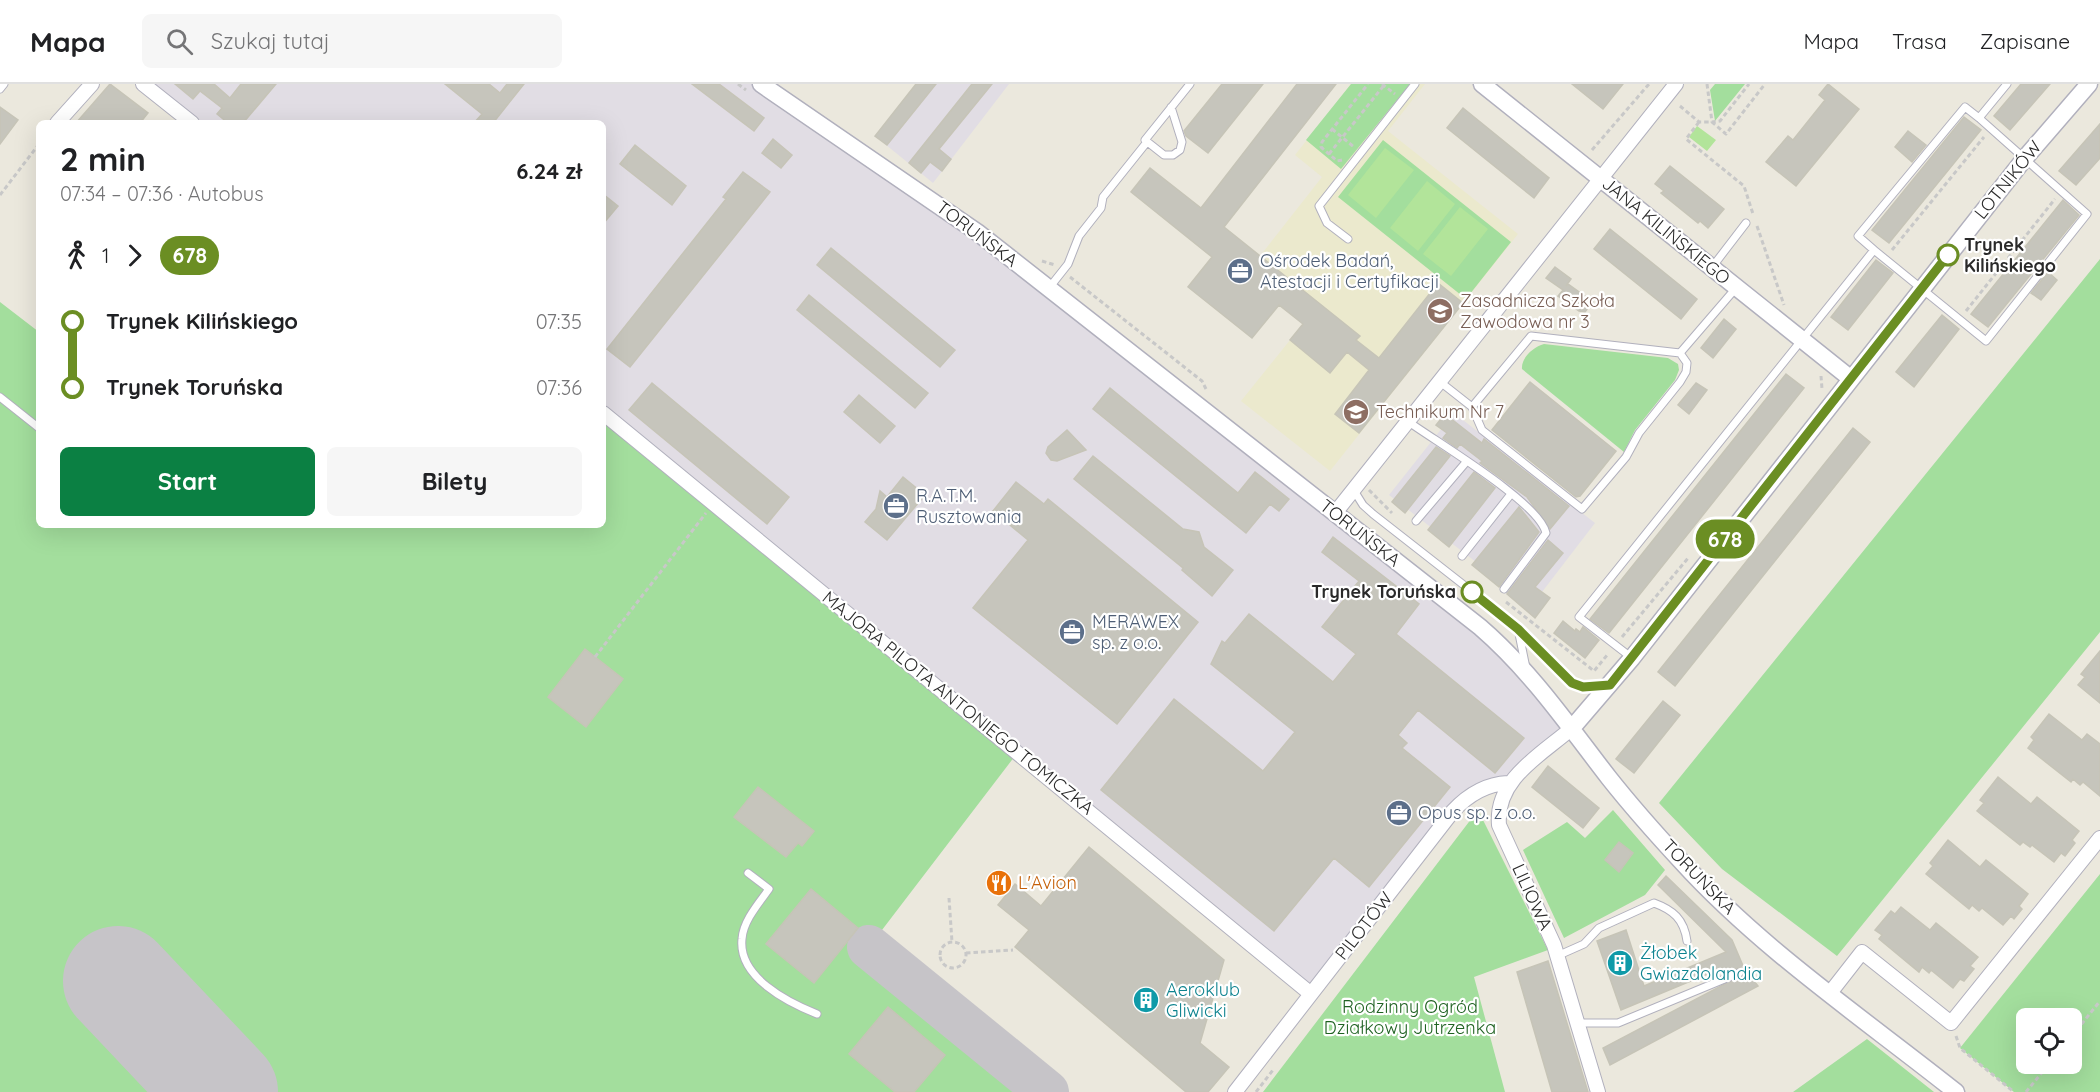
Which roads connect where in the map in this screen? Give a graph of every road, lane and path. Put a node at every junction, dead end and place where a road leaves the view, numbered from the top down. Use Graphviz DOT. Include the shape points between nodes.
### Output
graph roads {
  1 [pos="4,84"];
  2 [pos="92,84"];
  3 [pos="143,84"];
  4 [pos="760,84"];
  5 [pos="1190,84"];
  6 [pos="1368,84"];
  7 [pos="1384,84"];
  8 [pos="1415,84"];
  9 [pos="1482,84"];
  10 [pos="1649,84"];
  11 [pos="1676,84"];
  12 [pos="1707,84"];
  13 [pos="1749,84"];
  14 [pos="1766,84"];
  15 [pos="2007,84"];
  16 [pos="2089,84"];
  17 [pos="0,89"];
  18 [pos="1395,94"];
  19 [pos="1680,106"];
  20 [pos="1171,107"];
  21 [pos="1979,118"];
  22 [pos="60,120"];
  23 [pos="188,120"];
  24 [pos="1712,122"];
  25 [pos="1991,128"];
  26 [pos="1332,129"];
  27 [pos="1342,137"];
  28 [pos="1147,142"];
  29 [pos="36,148"];
  30 [pos="1592,150"];
  31 [pos="1361,152"];
  32 [pos="2025,158"];
  33 [pos="1599,178"];
  34 [pos="0,195"];
  35 [pos="2058,195"];
  36 [pos="1746,223"];
  37 [pos="1348,239"];
  38 [pos="1874,250"];
  39 [pos="1885,258"];
  40 [pos="1036,259"];
  41 [pos="1711,268"];
  42 [pos="1062,271"];
  43 [pos="1049,288"];
  44 [pos="1736,288"];
  45 [pos="1922,288"];
  46 [pos="1960,320"];
  47 [pos="1803,342"];
  48 [pos="1680,353"];
  49 [pos="1819,371"];
  50 [pos="1850,378"];
  51 [pos="1439,381"];
  52 [pos="1207,391"];
  53 [pos="1817,396"];
  54 [pos="0,398"];
  55 [pos="1472,407"];
  56 [pos="606,415"];
  57 [pos="1407,420"];
  58 [pos="36,426"];
  59 [pos="1467,461"];
  60 [pos="1359,488"];
  61 [pos="1511,494"];
  62 [pos="1379,501"];
  63 [pos="713,503"];
  64 [pos="1335,513"];
  65 [pos="1416,521"];
  66 [pos="1691,554"];
  67 [pos="1462,556"];
  68 [pos="1504,589"];
  69 [pos="1518,629"];
  70 [pos="1615,645"];
  71 [pos="1571,653"];
  72 [pos="596,657"];
  73 [pos="1566,658"];
  74 [pos="1632,658"];
  75 [pos="1594,671"];
  76 [pos="1527,672"];
  77 [pos="1610,685"];
  78 [pos="1572,728"];
  79 [pos="1508,783"];
  80 [pos="2100,838"];
  81 [pos="748,873"];
  82 [pos="948,898"];
  83 [pos="1687,941"];
  84 [pos="952,942"];
  85 [pos="1013,950"];
  86 [pos="966,953"];
  87 [pos="1557,956"];
  88 [pos="1739,973"];
  89 [pos="1830,993"];
  90 [pos="1311,994"];
  91 [pos="2100,1001"];
  92 [pos="817,1014"];
  93 [pos="1579,1023"];
  94 [pos="1951,1023"];
  95 [pos="2082,1024"];
  96 [pos="2041,1074"];
  97 [pos="1235,1092"];
  98 [pos="1598,1092"];
  99 [pos="1956,1092"];
  100 [pos="2014,1092"];
  101 [pos="2026,1092"];
  1 -- 17 [label="lane"];
  2 -- 22 [label="street"];
  3 -- 23 [label="street"];
  4 -- 43 [label="street, TORUŃSKA" via="927,197"];
  5 -- 20 [label="lane"];
  6 -- 26 [label="path"];
  7 -- 18 [label="path"];
  7 -- 27 [label="path"];
  8 -- 31 [label="lane"];
  9 -- 33 [label="street, JANA KILIŃSKIEGO"];
  10 -- 30 [label="path"];
  11 -- 33 [label="street"];
  12 -- 24 [label="path"];
  13 -- 24 [label="path" via="1720,121"];
  14 -- 24 [label="path" via="1726,134"];
  15 -- 21 [label="lane"];
  16 -- 32 [label="street, LOTNIKÓW"];
  19 -- 24 [label="path" via="1699,122"];
  20 -- 28 [label="lane"];
  20 -- 28 [label="lane" via="1182,142 1180,150 1164,155"];
  21 -- 25 [label="lane"];
  21 -- 38 [label="lane" via="1965,107 1858,236"];
  25 -- 32 [label="lane"];
  25 -- 39 [label="path"];
  26 -- 27 [label="path"];
  26 -- 27 [label="path" via="1321,145 1329,154"];
  27 -- 31 [label="path"];
  28 -- 42 [label="lane" via="1103,197 1101,208 1079,236"];
  29 -- 34 [label="path"];
  31 -- 37 [label="lane" via="1319,206 1327,223"];
  32 -- 45 [label="street, LOTNIKÓW"];
  32 -- 46 [label="lane" via="2087,214 1986,341"];
  33 -- 41 [label="street, JANA KILIŃSKIEGO"];
  33 -- 51 [label="street"];
  35 -- 46 [label="path"];
  36 -- 41 [label="lane"];
  38 -- 39 [label="lane"];
  38 -- 47 [label="lane"];
  39 -- 45 [label="lane"];
  40 -- 42 [label="path"];
  41 -- 44 [label="street, JANA KILIŃSKIEGO"];
  42 -- 43 [label="lane"];
  42 -- 52 [label="path" via="1202,381"];
  43 -- 64 [label="street, TORUŃSKA"];
  44 -- 47 [label="street, JANA KILIŃSKIEGO"];
  44 -- 48 [label="lane"];
  45 -- 46 [label="lane"];
  45 -- 50 [label="street, LOTNIKÓW"];
  47 -- 50 [label="street, JANA KILIŃSKIEGO"];
  47 -- 70 [label="lane" via="1579,617"];
  48 -- 55 [label="lane" via="1530,336"];
  48 -- 55 [label="lane" via="1687,363 1680,382 1639,433 1626,457 1582,509 1482,430"];
  49 -- 53 [label="path" via="1823,387"];
  50 -- 74 [label="street, LOTNIKÓW"];
  51 -- 55 [label="lane"];
  51 -- 57 [label="street"];
  54 -- 58 [label="lane"];
  56 -- 63 [label="street, MAJORA PILOTA ANTONIEGO TOMICZKA"];
  57 -- 59 [label="lane"];
  57 -- 60 [label="street"];
  59 -- 61 [label="lane"];
  59 -- 65 [label="lane"];
  60 -- 62 [label="path"];
  60 -- 64 [label="street"];
  60 -- 69 [label="lane" via="1363,505 1373,514"];
  61 -- 67 [label="lane"];
  61 -- 68 [label="lane" via="1544,523 1546,533"];
  63 -- 72 [label="path"];
  63 -- 90 [label="street, MAJORA PILOTA ANTONIEGO TOMICZKA"];
  64 -- 76 [label="street, TORUŃSKA" via="1479,627"];
  66 -- 70 [label="path"];
  69 -- 76 [label="lane"];
  69 -- 77 [label="lane" via="1572,683 1583,687"];
  70 -- 74 [label="lane"];
  70 -- 75 [label="path"];
  71 -- 73 [label="path"];
  74 -- 77 [label="street, LOTNIKÓW"];
  76 -- 78 [label="street, TORUŃSKA"];
  77 -- 78 [label="street, LOTNIKÓW"];
  78 -- 79 [label="street"];
  78 -- 89 [label="street, TORUŃSKA" via="1682,863 1750,929"];
  79 -- 87 [label="street, LILIOWA" via="1500,800 1499,825"];
  79 -- 90 [label="street, PILOTÓW" via="1481,789 1459,805"];
  80 -- 94 [label="street"];
  81 -- 92 [label="lane" via="769,889 750,916 742,937 750,971 793,1004"];
  82 -- 84 [label="path"];
  83 -- 87 [label="lane" via="1685,927 1671,910 1654,903 1599,928 1584,944"];
  84 -- 86 [label="path" via="961,945"];
  84 -- 86 [label="path" via="940,954 945,965 957,968"];
  85 -- 86 [label="path"];
  87 -- 93 [label="street, LILIOWA"];
  88 -- 93 [label="lane" via="1618,1023"];
  89 -- 94 [label="street" via="1862,952"];
  89 -- 99 [label="street, TORUŃSKA"];
  90 -- 97 [label="street, PILOTÓW"];
  91 -- 95 [label="path"];
  93 -- 98 [label="street, LILIOWA"];
  94 -- 100 [label="path" via="1960,1048"];
  96 -- 101 [label="path"];
}
